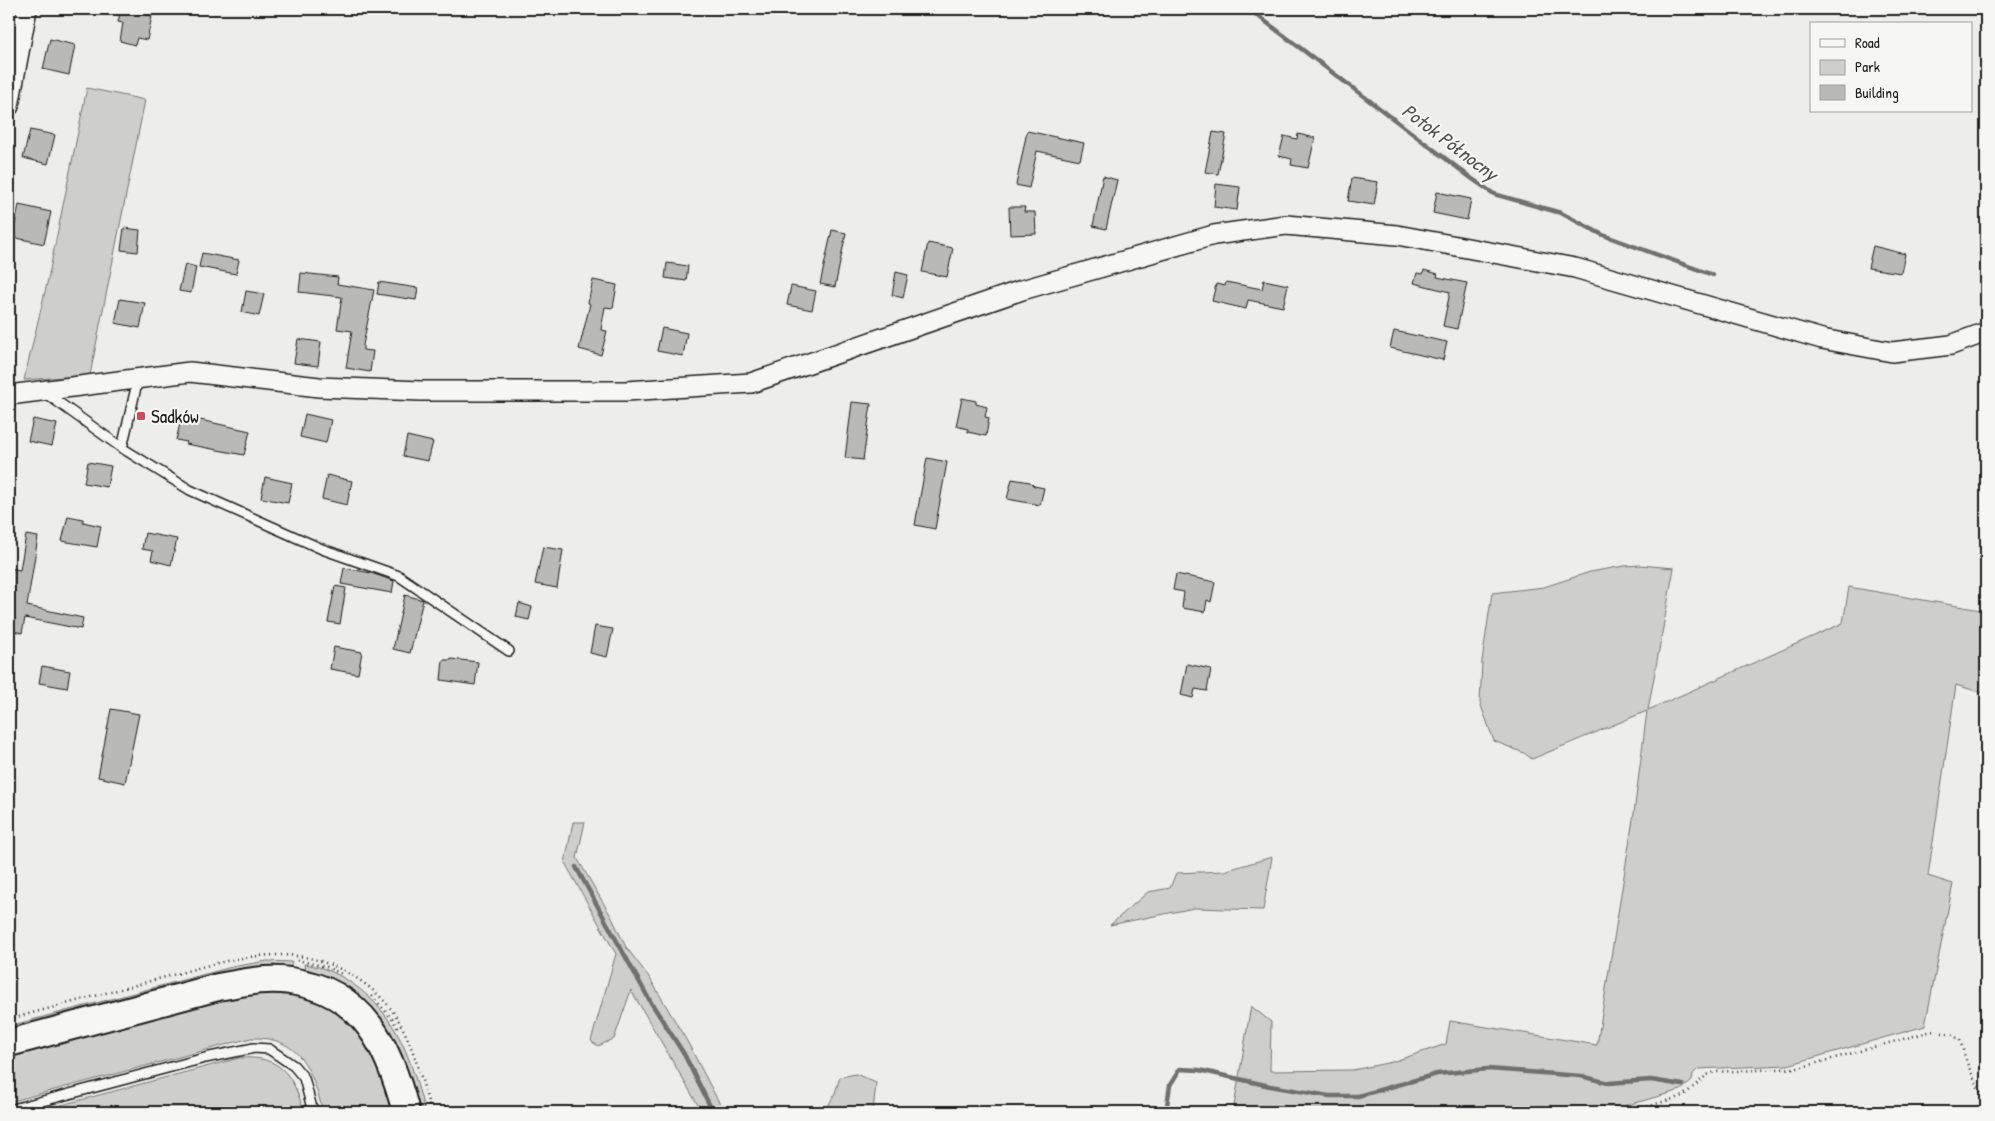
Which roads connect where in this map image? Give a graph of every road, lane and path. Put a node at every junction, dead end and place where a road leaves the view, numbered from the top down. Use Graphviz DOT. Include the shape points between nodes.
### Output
graph roads {
  1 [pos="27,9"];
  2 [pos="9,106"];
  3 [pos="1986,332"];
  4 [pos="138,379"];
  5 [pos="44,392"];
  6 [pos="9,395"];
  7 [pos="122,448"];
  8 [pos="509,651"];
  9 [pos="9,1043"];
  10 [pos="1986,1100"];
  11 [pos="9,1110"];
  12 [pos="313,1112"];
  13 [pos="406,1112"];
  14 [pos="1628,1112"];
  1 -- 2 [label="street"];
  3 -- 4 [label="street" via="1951,345 1892,352 1822,339 1574,268 1397,235 1286,225 1214,235 1022,290 751,383 626,391 421,391 319,387 190,372"];
  4 -- 5 [label="street"];
  4 -- 7 [label="lane"];
  5 -- 6 [label="street"];
  5 -- 7 [label="lane"];
  7 -- 8 [label="lane" via="190,490 322,549 399,576"];
  9 -- 13 [label="street" via="218,987 253,980 289,980 318,986 352,1005 370,1026 389,1058"];
  10 -- 14 [label="path" via="1967,1063 1960,1040 1953,1035 1932,1031 1800,1068 1715,1072 1683,1096"];
  11 -- 12 [label="lane" via="254,1048 269,1049 294,1066 304,1078"];
}
